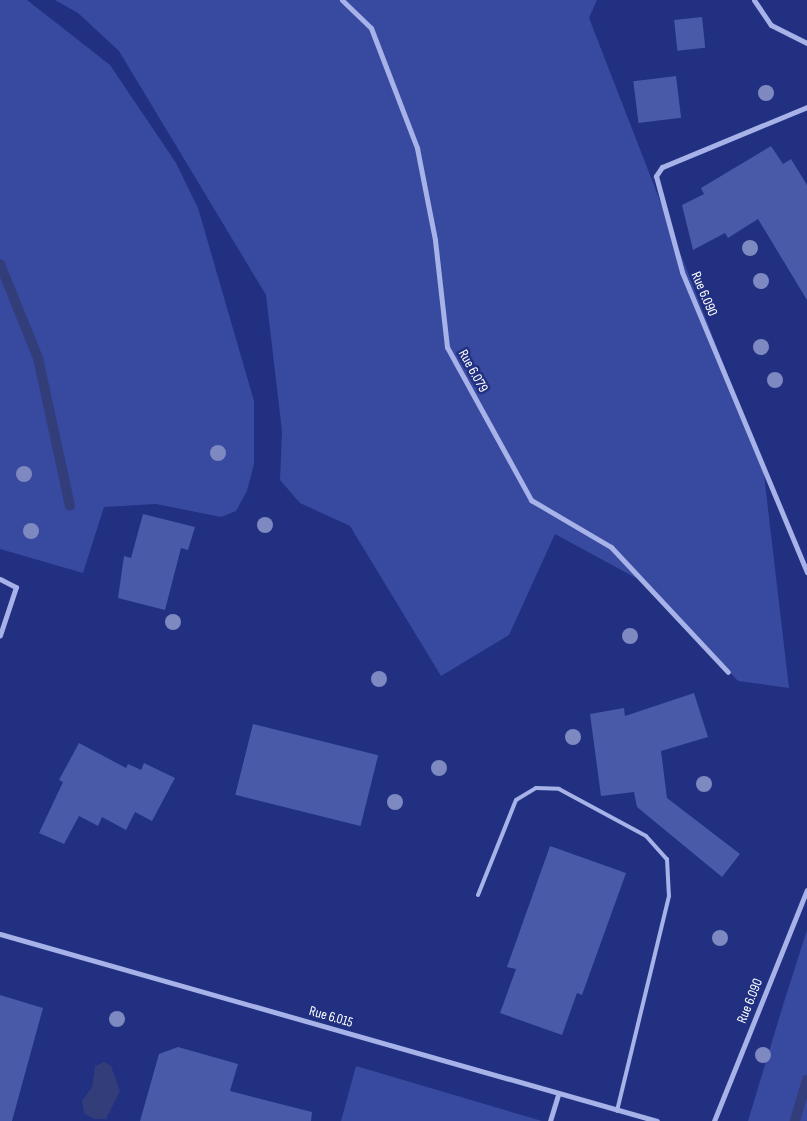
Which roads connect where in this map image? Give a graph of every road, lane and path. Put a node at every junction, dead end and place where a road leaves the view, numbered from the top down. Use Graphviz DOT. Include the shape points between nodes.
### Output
graph roads {
  1 [pos="342,0"];
  2 [pos="754,0"];
  3 [pos="807,42"];
  4 [pos="807,107"];
  5 [pos="807,572"];
  6 [pos="0,579"];
  7 [pos="0,635"];
  8 [pos="728,672"];
  9 [pos="807,890"];
  10 [pos="478,895"];
  11 [pos="0,934"];
  12 [pos="558,1094"];
  13 [pos="617,1111"];
  14 [pos="550,1121"];
  15 [pos="657,1121"];
  16 [pos="714,1121"];
  1 -- 8 [label="street, Rue 6.079" via="371,28 417,148 435,240 447,348 531,500 611,547"];
  2 -- 3 [label="street" via="771,24"];
  4 -- 5 [label="street, Rue 6.090" via="662,167 656,176 682,272"];
  6 -- 7 [label="street" via="16,587"];
  9 -- 16 [label="street, Rue 6.090"];
  10 -- 13 [label="lane" via="516,800 536,788 558,789 646,836 667,859 669,896"];
  11 -- 12 [label="street, Rue 6.015"];
  12 -- 13 [label="street, Rue 6.015"];
  12 -- 14 [label="street"];
  13 -- 15 [label="street, Rue 6.015"];
}
